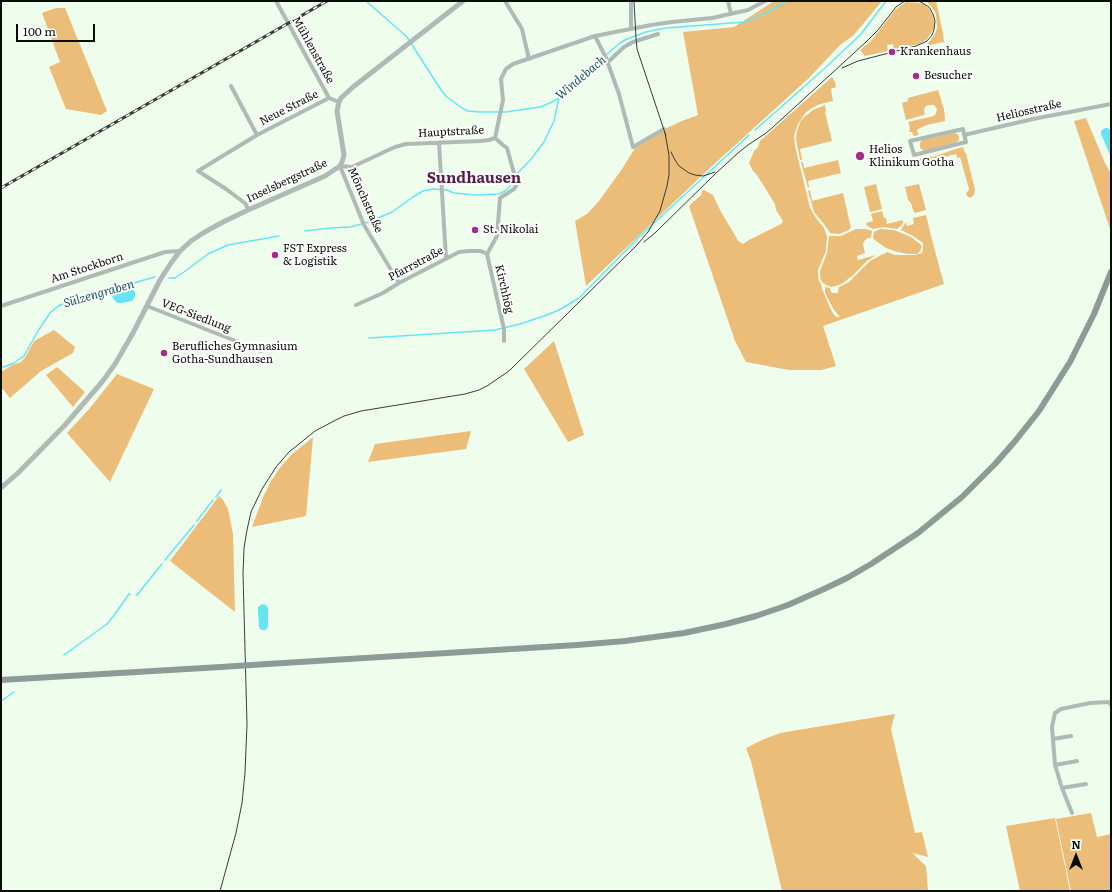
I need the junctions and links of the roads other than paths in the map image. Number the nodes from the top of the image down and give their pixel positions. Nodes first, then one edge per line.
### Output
1 (276, 1) edge
2 (463, 1) edge
3 (505, 1) edge
4 (631, 1) edge
5 (728, 1) edge
6 (765, 1) edge
7 (731, 14) junction
8 (631, 28) junction
9 (658, 34) dead end
10 (595, 36) junction
11 (606, 58) junction
12 (529, 59) junction
13 (231, 86) dead end
14 (329, 98) junction
15 (339, 102) junction
16 (1111, 104) edge
17 (1098, 106) junction
18 (1111, 107) edge
19 (664, 129) dead end
20 (257, 135) junction
21 (964, 135) junction
22 (495, 138) junction
23 (439, 143) junction
24 (340, 166) junction
25 (248, 210) junction
26 (180, 251) junction
27 (487, 254) junction
28 (446, 258) junction
29 (1111, 272) edge
30 (399, 283) junction
31 (356, 305) dead end
32 (1, 306) edge
33 (147, 306) junction
34 (504, 342) dead end
35 (261, 351) dead end
36 (1, 488) edge
37 (1, 680) edge
38 (1111, 705) edge
39 (1070, 736) dead end
40 (1053, 739) junction
41 (1077, 762) dead end
42 (1055, 765) junction
43 (1086, 784) dead end
44 (1062, 788) junction
45 (1072, 813) dead end

1 - 14 street, Mühlenstraße
2 - 15 street
3 - 12 street
4 - 8 street
5 - 7 street
6 - 7 street, Hauptstraße
7 - 8 street, Hauptstraße
8 - 10 street, Hauptstraße
9 - 11 street
10 - 11 street
10 - 12 street, Hauptstraße
11 - 19 street
12 - 22 street, Hauptstraße
13 - 20 street, Neue Straße
14 - 15 street, Mühlenstraße
14 - 20 street, Neue Straße
15 - 24 street, Inselsbergstraße
16 - 17 street
17 - 18 street
17 - 21 street, Heliosstraße
20 - 25 street, Neue Straße
21 - 21 street
22 - 23 street, Hauptstraße
22 - 27 street, Kirchhög
23 - 24 street, Hauptstraße
23 - 28 street
24 - 25 street, Inselsbergstraße
24 - 30 street, Mönchstraße
25 - 26 street, Inselsbergstraße
26 - 32 street, Am Stockborn
26 - 33 street, Inselsbergstraße
27 - 28 street, Pfarrstraße
27 - 34 street, Kirchhög
28 - 30 street, Pfarrstraße
29 - 37 main road, bridge
30 - 31 street, Pfarrstraße
33 - 35 street, VEG-Siedlung
33 - 36 street, Inselsbergstraße
38 - 40 street
39 - 40 street
40 - 42 street
41 - 42 street
42 - 44 street
43 - 44 street
44 - 45 street

